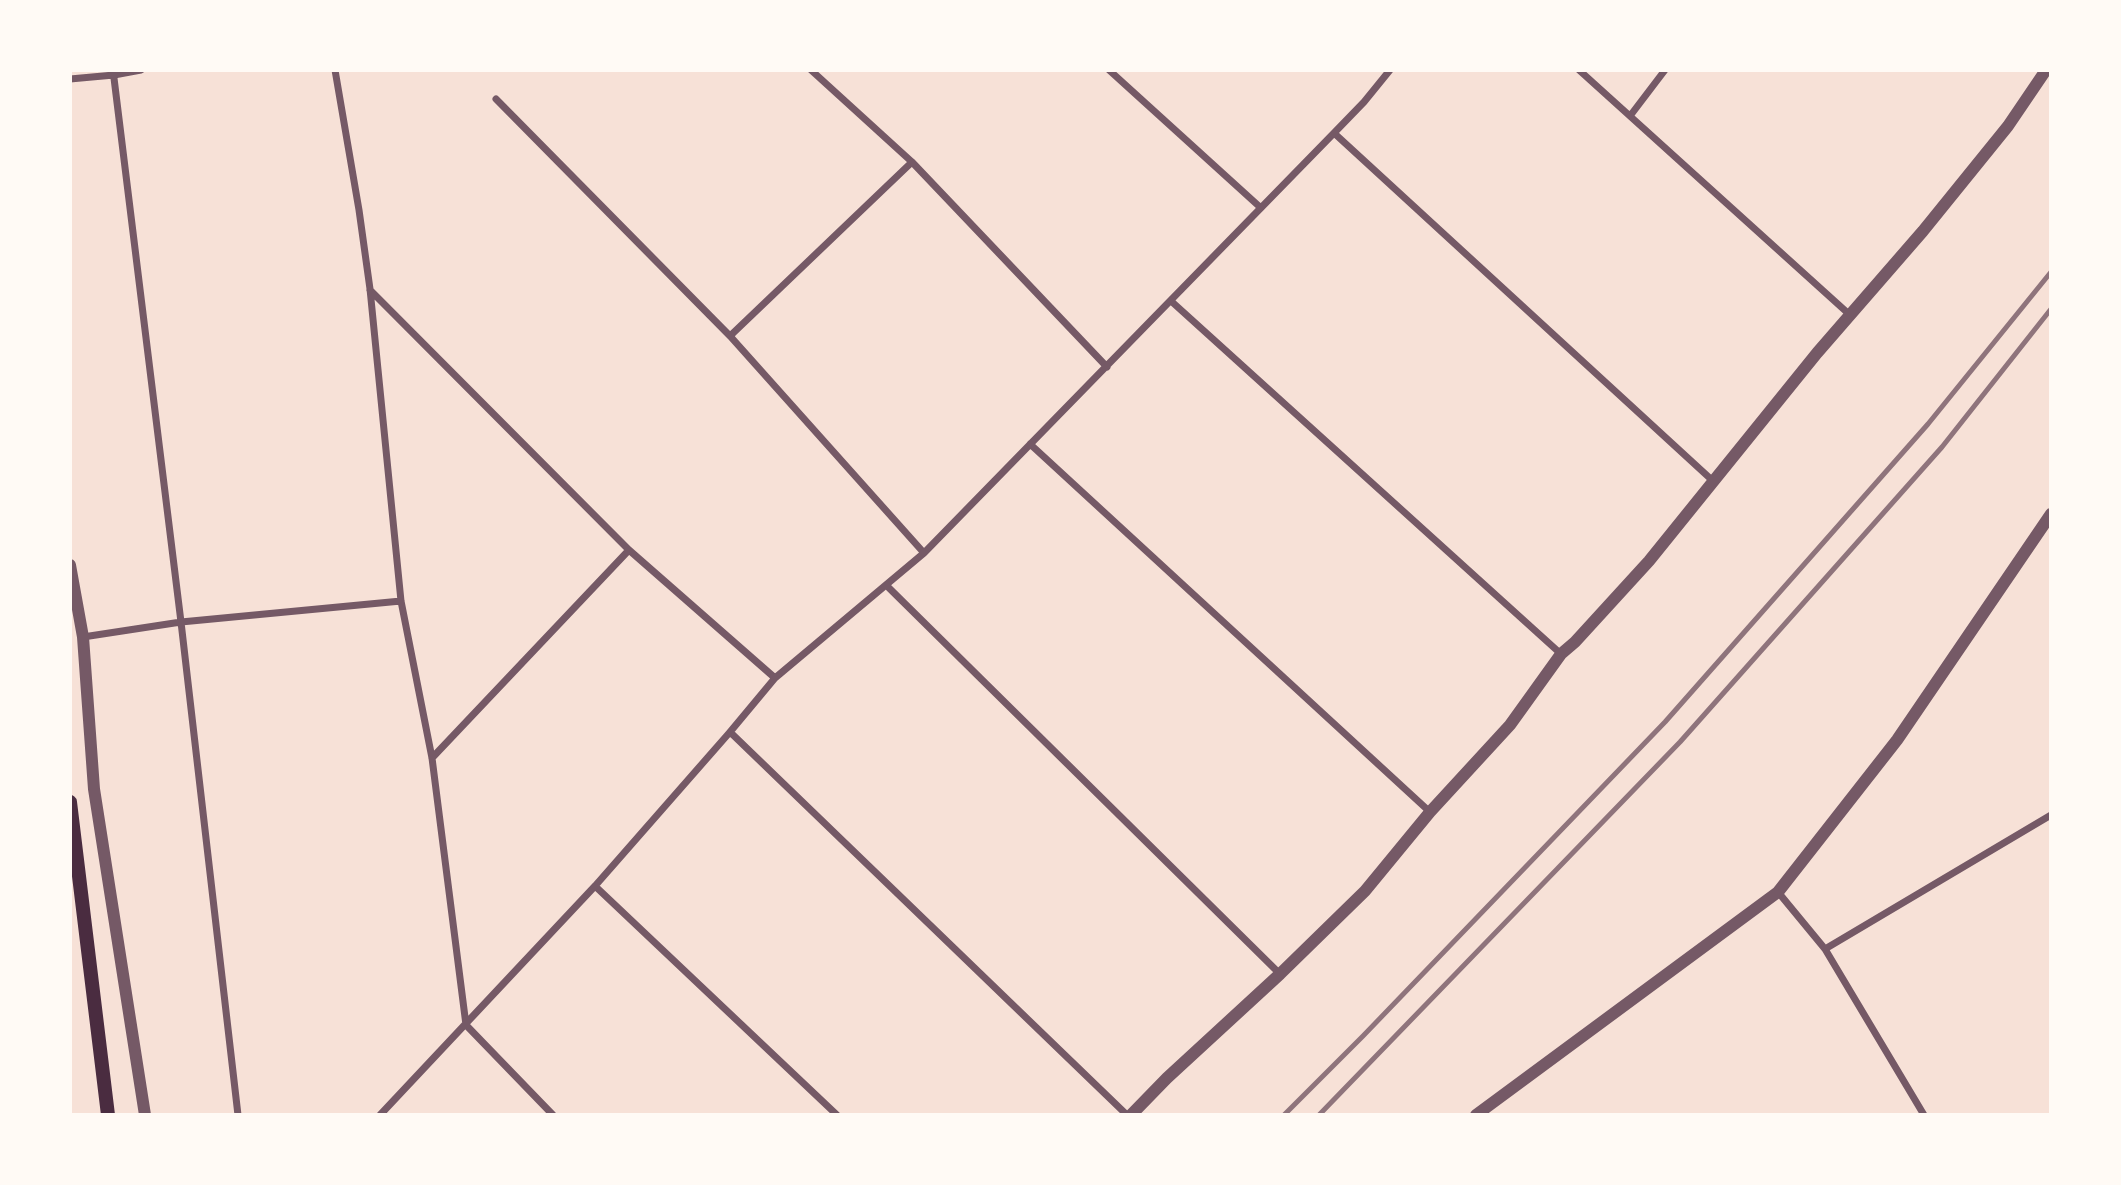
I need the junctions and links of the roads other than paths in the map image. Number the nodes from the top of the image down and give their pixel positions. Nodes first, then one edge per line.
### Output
1 (141, 70) edge
2 (335, 70) edge
3 (811, 70) edge
4 (1109, 70) edge
5 (1390, 70) edge
6 (1579, 70) edge
7 (1665, 70) edge
8 (2046, 70) edge
9 (113, 73) edge
10 (70, 79) edge
11 (496, 99) dead end
12 (1630, 116) junction
13 (1334, 133) junction
14 (912, 162) junction
15 (1261, 208) junction
16 (370, 289) junction
17 (1171, 301) junction
18 (1850, 315) junction
19 (730, 336) junction
20 (1107, 367) junction
21 (1030, 444) junction
22 (1713, 481) junction
23 (2051, 514) edge
24 (629, 550) junction
25 (924, 553) junction
26 (70, 565) edge
27 (886, 585) junction
28 (401, 601) junction
29 (181, 622) junction
30 (83, 637) junction
31 (1561, 654) junction
32 (775, 678) junction
33 (730, 732) junction
34 (432, 758) junction
35 (70, 802) edge
36 (1430, 812) junction
37 (2051, 814) edge
38 (595, 886) junction
39 (1778, 892) junction
40 (1825, 949) junction
41 (1280, 974) junction
42 (466, 1025) junction
43 (108, 1115) edge
44 (145, 1115) edge
45 (238, 1115) edge
46 (380, 1115) edge
47 (553, 1115) edge
48 (837, 1115) edge
49 (1129, 1115) edge
50 (1476, 1115) edge
51 (1924, 1115) edge

1 - 9 street
2 - 16 street
3 - 14 street
4 - 15 street
5 - 13 street
6 - 12 street
7 - 12 street
8 - 18 street
9 - 10 street
9 - 29 street
11 - 19 street
12 - 18 street
13 - 15 street
13 - 22 street
14 - 19 street
14 - 20 street
15 - 17 street
16 - 24 street
16 - 28 street
17 - 20 street
17 - 31 street
18 - 22 street
19 - 25 street
20 - 21 street
21 - 25 street
21 - 36 street
22 - 31 street
23 - 39 street
24 - 32 street
24 - 34 street
25 - 27 street
26 - 30 street
27 - 32 street
27 - 41 street
28 - 29 street
28 - 34 street
29 - 30 street
29 - 45 street
30 - 44 street
31 - 36 street
32 - 33 street
33 - 38 street
33 - 49 street
34 - 42 street
35 - 43 main road
36 - 41 street
37 - 40 street
38 - 42 street
38 - 48 street
39 - 40 street
39 - 50 street
40 - 51 street
41 - 49 street
42 - 46 street
42 - 47 street

